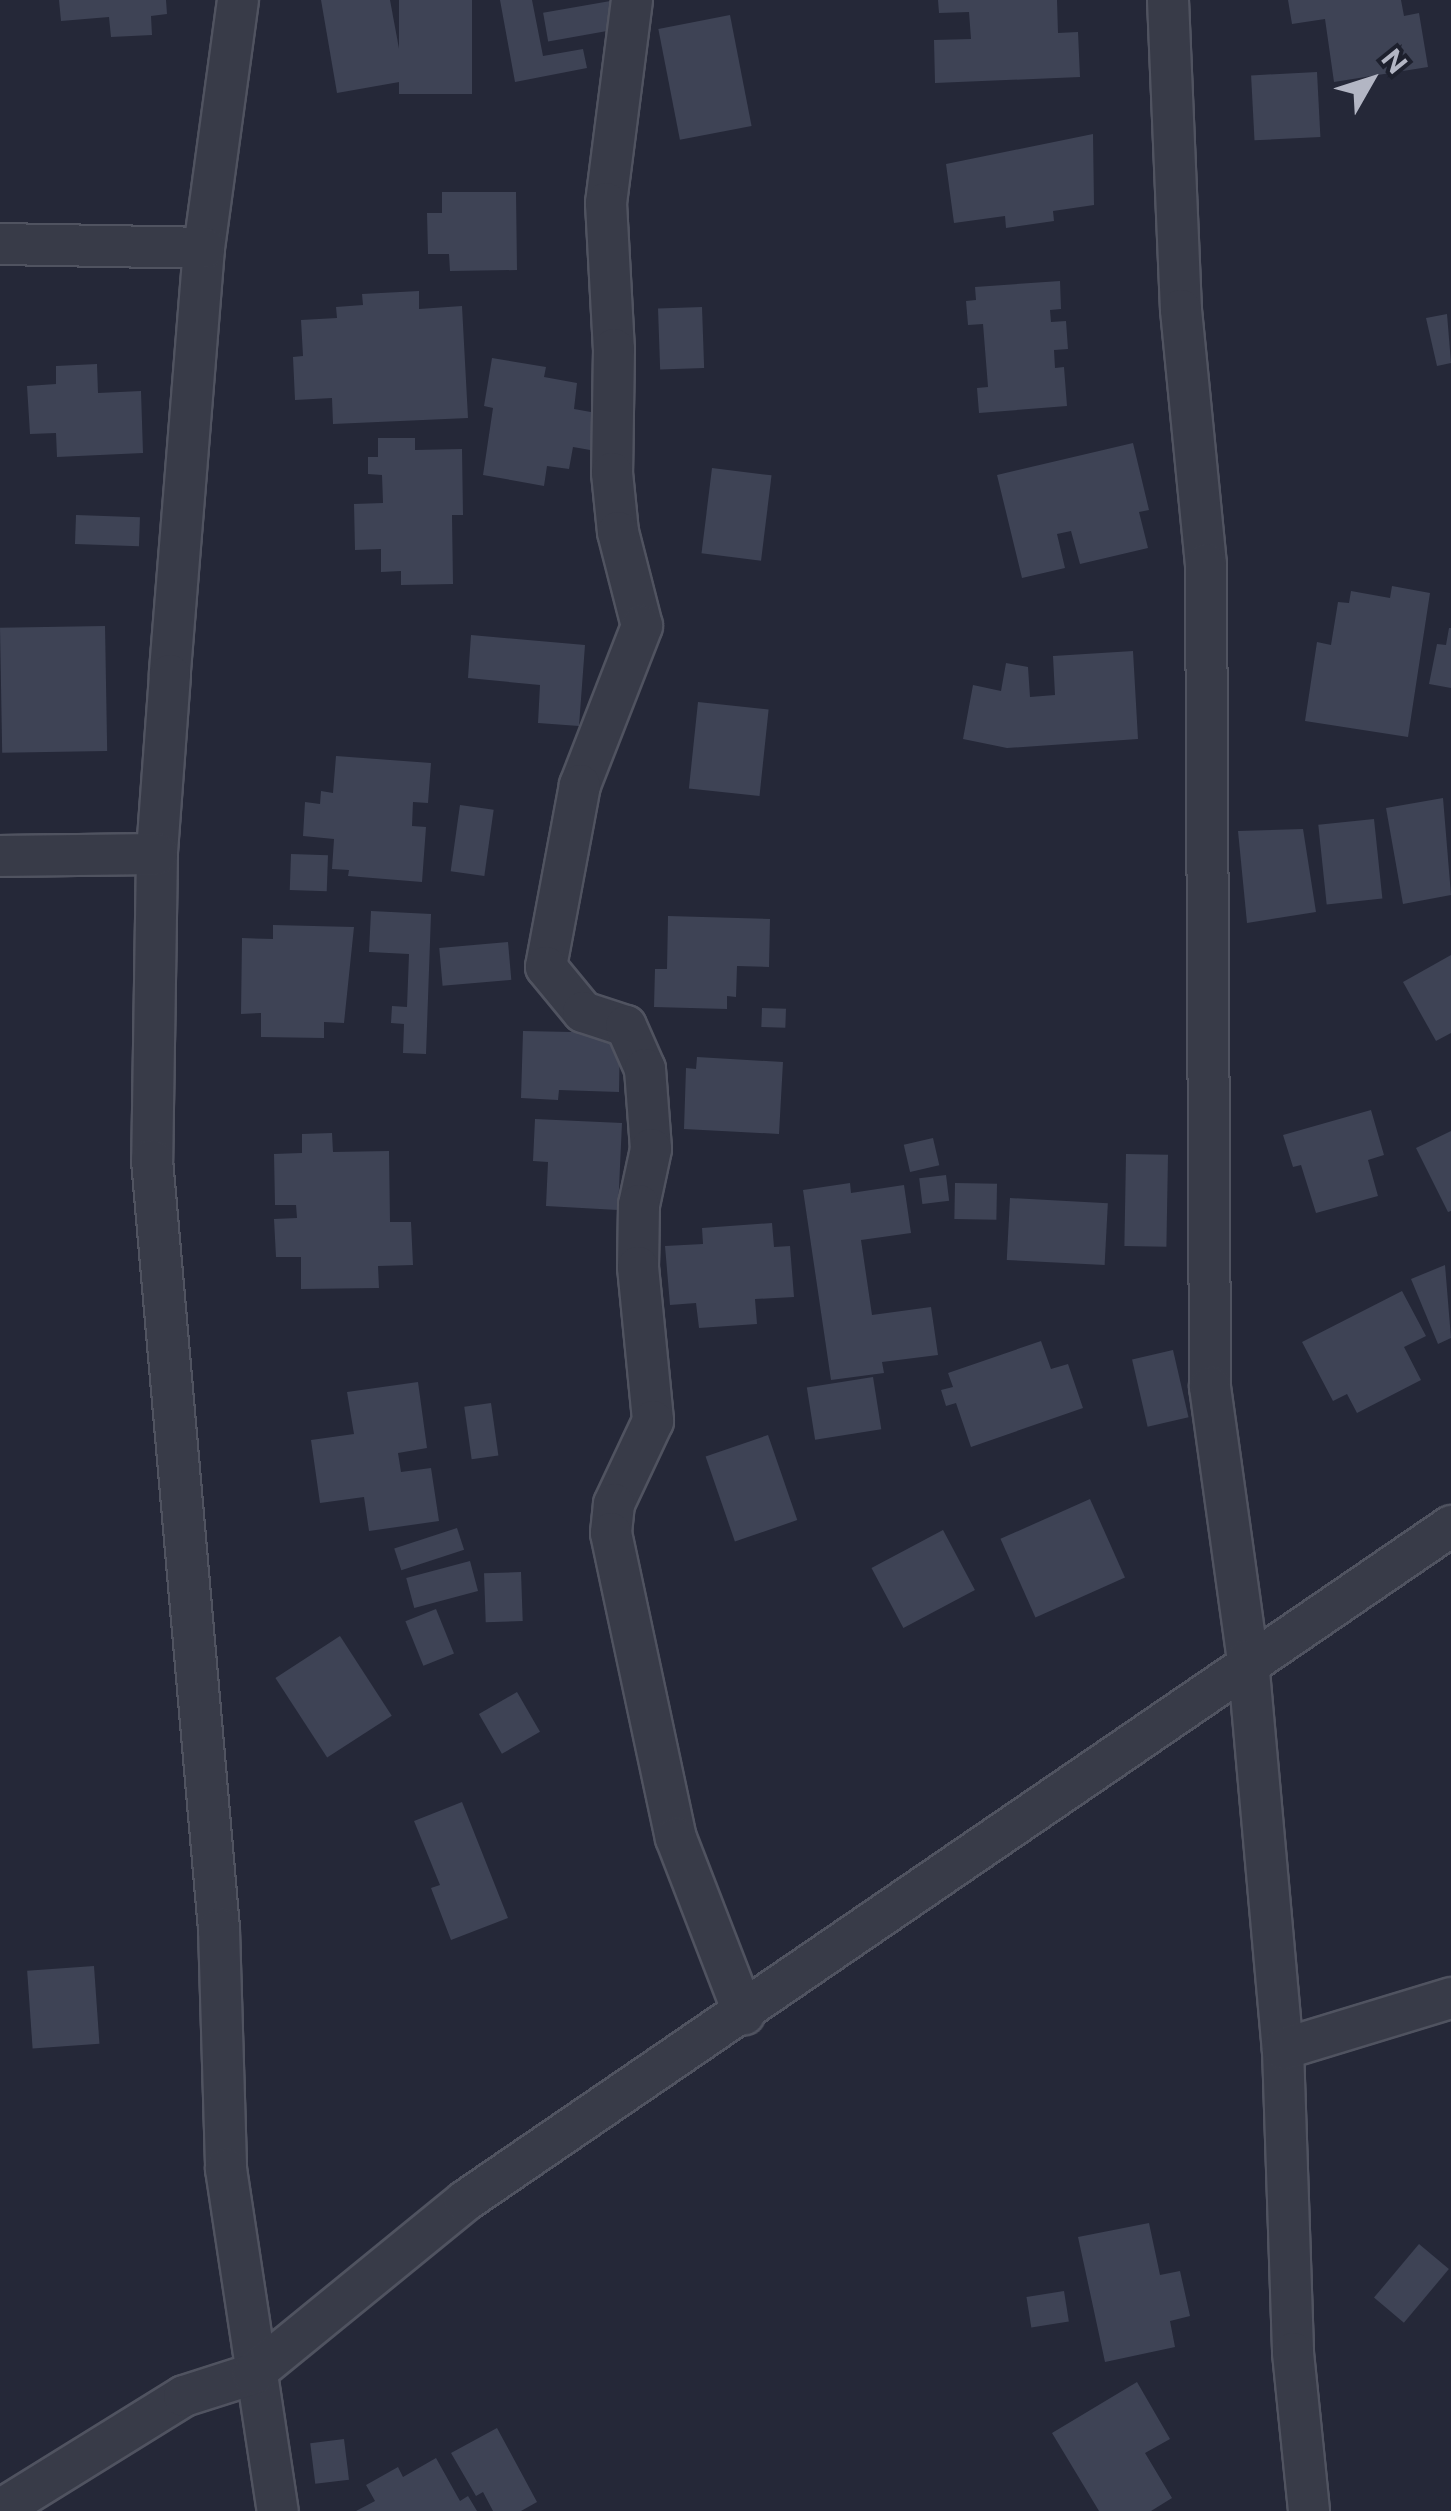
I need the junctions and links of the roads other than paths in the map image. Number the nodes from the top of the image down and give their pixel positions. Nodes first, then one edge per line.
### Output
1 (238, 0) edge
2 (632, 0) edge
3 (1168, 0) edge
4 (0, 244) edge
5 (204, 248) junction
6 (157, 854) junction
7 (0, 856) edge
8 (1451, 1526) edge
9 (1248, 1660) junction
10 (1451, 1998) edge
11 (744, 2014) junction
12 (1282, 2049) junction
13 (254, 2374) junction
14 (0, 2510) edge
15 (278, 2511) edge
16 (1309, 2511) edge

1 - 5 street
2 - 11 street
3 - 9 street
4 - 5 street
5 - 6 street
6 - 7 street
6 - 13 street
8 - 9 street
9 - 11 street
9 - 12 street
10 - 12 street
11 - 13 street
12 - 16 street
13 - 14 street
13 - 15 street

